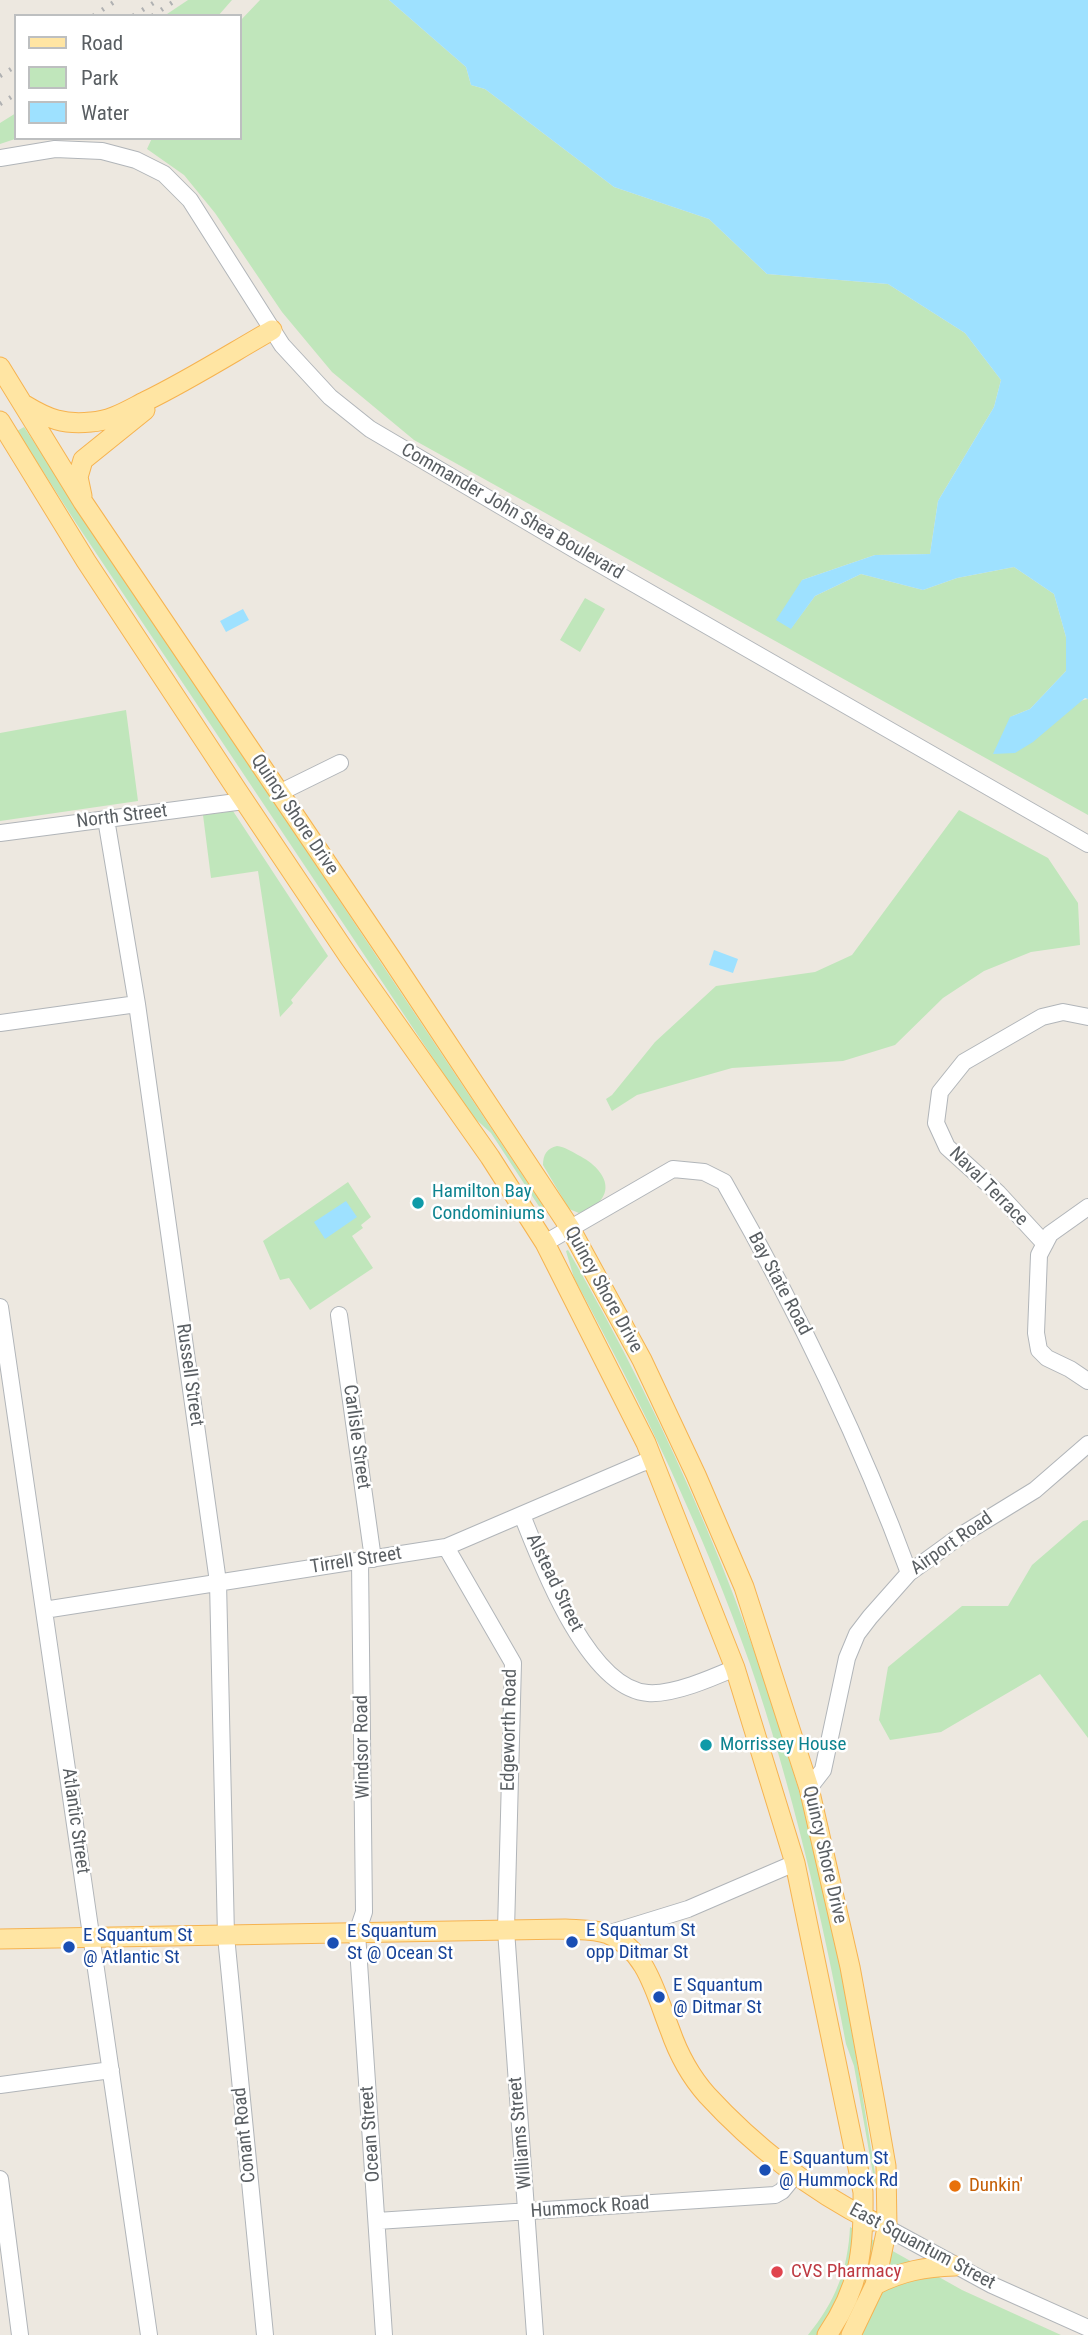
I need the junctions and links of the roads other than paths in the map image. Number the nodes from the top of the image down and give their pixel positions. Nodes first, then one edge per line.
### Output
1 (0, 158) edge
2 (272, 330) junction
3 (0, 367) edge
4 (167, 391) junction
5 (19, 400) junction
6 (0, 421) edge
7 (83, 502) junction
8 (340, 763) dead end
9 (279, 793) junction
10 (244, 801) junction
11 (106, 819) junction
12 (0, 833) edge
13 (1088, 844) edge
14 (137, 1004) junction
15 (1088, 1017) edge
16 (0, 1023) edge
17 (1088, 1207) edge
18 (569, 1228) junction
19 (545, 1243) junction
20 (1045, 1244) junction
21 (0, 1307) edge
22 (339, 1315) dead end
23 (1088, 1381) edge
24 (1088, 1444) edge
25 (653, 1460) junction
26 (522, 1515) junction
27 (446, 1547) junction
28 (367, 1560) junction
29 (909, 1573) junction
30 (218, 1582) junction
31 (44, 1611) junction
32 (735, 1668) junction
33 (809, 1788) junction
34 (795, 1863) junction
35 (506, 1930) junction
36 (356, 1933) junction
37 (607, 1934) junction
38 (92, 1936) junction
39 (226, 1936) junction
40 (0, 1939) edge
41 (111, 2070) junction
42 (0, 2085) edge
43 (795, 2175) junction
44 (0, 2179) edge
45 (527, 2212) junction
46 (864, 2217) junction
47 (377, 2221) junction
48 (887, 2228) junction
49 (956, 2266) junction
50 (875, 2285) junction
51 (1088, 2328) edge
52 (20, 2335) edge
53 (149, 2335) edge
54 (264, 2335) edge
55 (384, 2335) edge
56 (535, 2335) edge
57 (827, 2335) edge
58 (851, 2335) edge

1 - 2 street, Commander John Shea Boulevard
2 - 4 main road
2 - 13 street, Commander John Shea Boulevard
3 - 5 main road, Quincy Shore Drive
4 - 5 main road
4 - 7 main road
5 - 7 main road, Quincy Shore Drive
6 - 10 main road, Quincy Shore Drive
7 - 9 main road, Quincy Shore Drive
8 - 9 street
9 - 18 main road, Quincy Shore Drive
10 - 11 street, North Street
10 - 19 main road, Quincy Shore Drive
11 - 12 street, North Street
11 - 14 street, Russell Street
14 - 16 street
14 - 30 street, Russell Street
15 - 20 street, Naval Terrace
17 - 20 street, Naval Terrace
18 - 19 street, Bay State Road
18 - 29 street, Bay State Road
18 - 33 main road, Quincy Shore Drive
19 - 25 main road, Quincy Shore Drive
20 - 23 street, Naval Terrace
21 - 31 street, Atlantic Street
22 - 28 street, Carlisle Street
24 - 29 street, Airport Road
25 - 26 street, Tirrell Street
25 - 32 main road, Quincy Shore Drive
26 - 27 street, Tirrell Street
26 - 32 street, Alstead Street
27 - 28 street, Tirrell Street
27 - 35 street, Edgeworth Road
28 - 30 street, Tirrell Street
28 - 36 street, Windsor Road
29 - 33 street, Airport Road
30 - 31 street, Tirrell Street
30 - 39 street, Russell Street
31 - 38 street, Atlantic Street
32 - 34 main road, Quincy Shore Drive
33 - 48 main road, Quincy Shore Drive
34 - 37 street
34 - 46 main road, Quincy Shore Drive
35 - 36 main road
35 - 37 main road
35 - 45 street, Williams Street
36 - 39 main road
36 - 47 street, Ocean Street
37 - 43 main road, East Squantum Street
38 - 39 main road
38 - 40 main road
38 - 41 street, Atlantic Street
39 - 54 street, Conant Road
41 - 42 street
41 - 53 street, Atlantic Street
43 - 45 street, Hummock Road
43 - 46 main road, East Squantum Street
44 - 52 street
45 - 47 street, Hummock Road
45 - 56 street, Williams Street
46 - 48 main road, East Squantum Street
46 - 57 main road, Quincy Shore Drive
47 - 55 street, Ocean Street
48 - 49 street, East Squantum Street
48 - 50 main road, Quincy Shore Drive
49 - 50 main road
49 - 51 street, East Squantum Street
50 - 58 main road, Quincy Shore Drive

